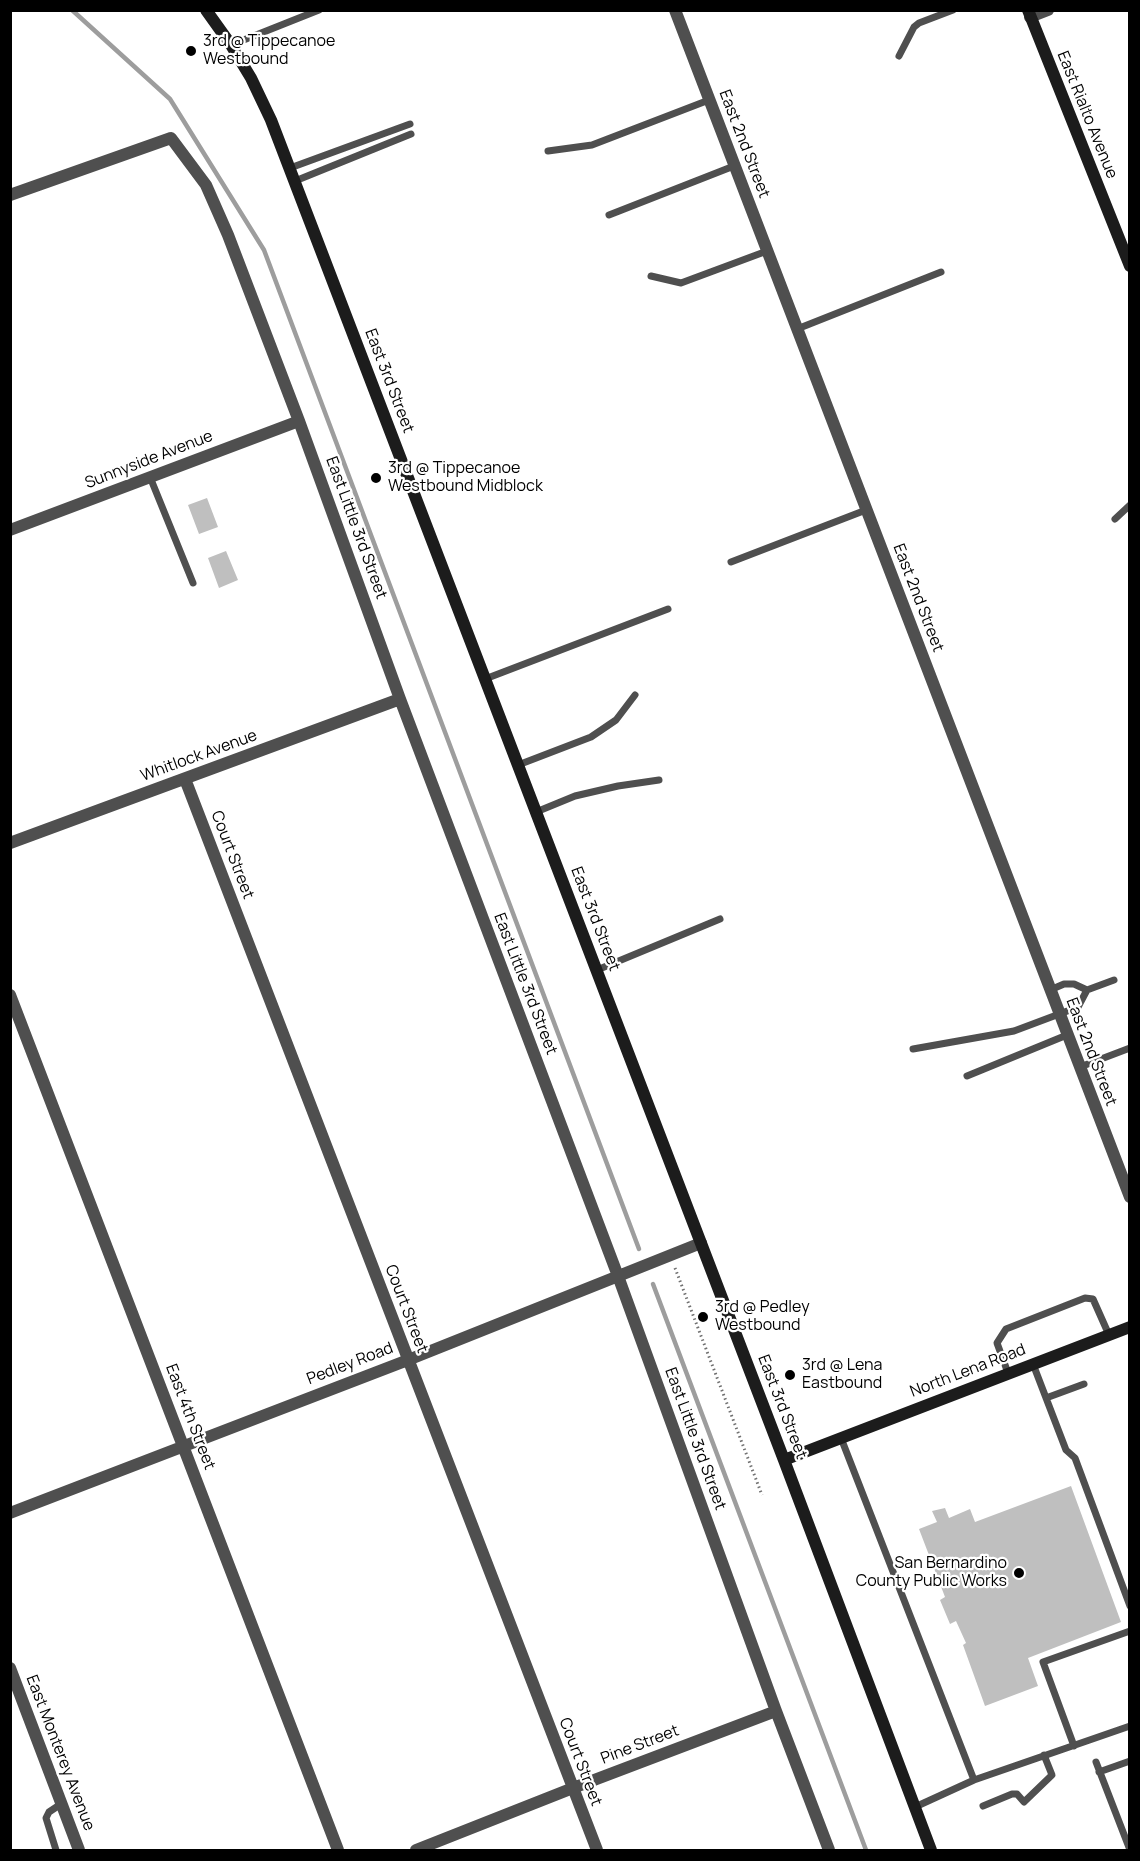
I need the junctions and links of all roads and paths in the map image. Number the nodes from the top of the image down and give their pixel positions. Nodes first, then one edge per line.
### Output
1 (206, 10) edge
2 (319, 10) edge
3 (675, 10) edge
4 (952, 10) edge
5 (1048, 10) edge
6 (1029, 14) edge
7 (231, 45) junction
8 (898, 56) dead end
9 (709, 100) junction
10 (410, 124) dead end
11 (411, 134) dead end
12 (548, 151) dead end
13 (734, 166) junction
14 (290, 168) junction
15 (295, 181) junction
16 (10, 195) edge
17 (609, 215) dead end
18 (767, 250) junction
19 (1130, 266) edge
20 (940, 272) dead end
21 (651, 276) dead end
22 (796, 329) junction
23 (299, 421) junction
24 (150, 477) junction
25 (1130, 505) edge
26 (866, 510) junction
27 (1115, 519) dead end
28 (10, 530) edge
29 (731, 562) dead end
30 (193, 583) dead end
31 (668, 609) dead end
32 (485, 679) junction
33 (635, 695) dead end
34 (400, 699) junction
35 (518, 765) junction
36 (185, 779) junction
37 (659, 780) dead end
38 (536, 812) junction
39 (10, 843) edge
40 (720, 919) dead end
41 (597, 970) junction
42 (1114, 980) dead end
43 (1050, 990) junction
44 (1087, 990) junction
45 (10, 995) edge
46 (1060, 1015) junction
47 (1067, 1035) junction
48 (1130, 1048) edge
49 (913, 1049) dead end
50 (1080, 1067) junction
51 (967, 1076) dead end
52 (1130, 1197) edge
53 (701, 1243) junction
54 (670, 1255) junction
55 (618, 1276) junction
56 (1130, 1327) edge
57 (1109, 1335) junction
58 (408, 1360) junction
59 (1033, 1364) junction
60 (1008, 1373) junction
61 (1084, 1384) dead end
62 (1046, 1398) junction
63 (841, 1438) junction
64 (183, 1446) junction
65 (784, 1460) junction
66 (762, 1495) dead end
67 (10, 1513) edge
68 (1130, 1606) edge
69 (1130, 1631) edge
70 (10, 1668) edge
71 (776, 1711) junction
72 (1130, 1726) edge
73 (1074, 1746) junction
74 (1044, 1755) junction
75 (1130, 1761) edge
76 (1095, 1762) dead end
77 (1100, 1772) junction
78 (974, 1780) junction
79 (573, 1788) junction
80 (61, 1804) junction
81 (983, 1806) dead end
82 (915, 1807) junction
83 (1130, 1850) edge
84 (56, 1851) edge
85 (79, 1851) edge
86 (338, 1851) edge
87 (416, 1851) edge
88 (597, 1851) edge
89 (830, 1851) edge
90 (931, 1851) edge

1 - 7 main road, East 3rd Street
2 - 7 lane
3 - 9 street, East 2nd Street
4 - 8 lane
5 - 6 street
6 - 19 main road, East Rialto Avenue
7 - 14 main road, East 3rd Street
9 - 12 lane
9 - 13 street, East 2nd Street
10 - 14 lane
11 - 15 lane
13 - 17 lane
13 - 18 street, East 2nd Street
14 - 15 main road, East 3rd Street
15 - 32 main road, East 3rd Street
16 - 23 street, East Little 3rd Street
18 - 21 lane
18 - 22 street, East 2nd Street
20 - 22 lane
22 - 26 street, East 2nd Street
23 - 24 street, Sunnyside Avenue
23 - 34 street, East Little 3rd Street
24 - 28 street, Sunnyside Avenue
24 - 30 lane
25 - 27 lane
26 - 29 lane
26 - 43 street, East 2nd Street
31 - 32 lane
32 - 35 main road, East 3rd Street
33 - 35 lane
34 - 36 street, Whitlock Avenue
34 - 55 street, East Little 3rd Street
35 - 38 main road, East 3rd Street
36 - 39 street, Whitlock Avenue
36 - 58 street, Court Street
37 - 38 lane
38 - 41 main road, East 3rd Street
40 - 41 lane
41 - 53 main road, East 3rd Street
42 - 44 lane
43 - 44 lane
43 - 46 street, East 2nd Street
44 - 46 lane
45 - 64 street, East 4th Street
46 - 47 street, East 2nd Street
46 - 49 lane
47 - 50 street, East 2nd Street
47 - 51 lane
48 - 50 lane
50 - 52 street, East 2nd Street
53 - 54 street, Pedley Road
53 - 65 main road, East 3rd Street
54 - 55 street, Pedley Road
54 - 66 path
55 - 58 street, Pedley Road
55 - 71 street, East Little 3rd Street
56 - 57 main road, North Lena Road
57 - 59 main road, North Lena Road
57 - 60 lane
58 - 64 street, Pedley Road
58 - 79 street, Court Street
59 - 60 main road, North Lena Road
59 - 62 lane
60 - 63 main road, North Lena Road
61 - 62 lane
62 - 68 lane
63 - 65 main road, North Lena Road
63 - 78 lane
64 - 67 street, Pedley Road
64 - 86 street, East 4th Street
65 - 82 main road, East 3rd Street
69 - 73 lane
70 - 80 street, East Monterey Avenue
71 - 79 street, Pine Street
71 - 89 street, East Little 3rd Street
72 - 73 lane
73 - 74 lane
74 - 78 lane
74 - 81 lane
75 - 77 lane
76 - 77 lane
77 - 83 lane
78 - 82 lane
79 - 87 street, Pine Street
79 - 88 street, Court Street
80 - 84 lane
80 - 85 street, East Monterey Avenue
82 - 90 main road, East 3rd Street

